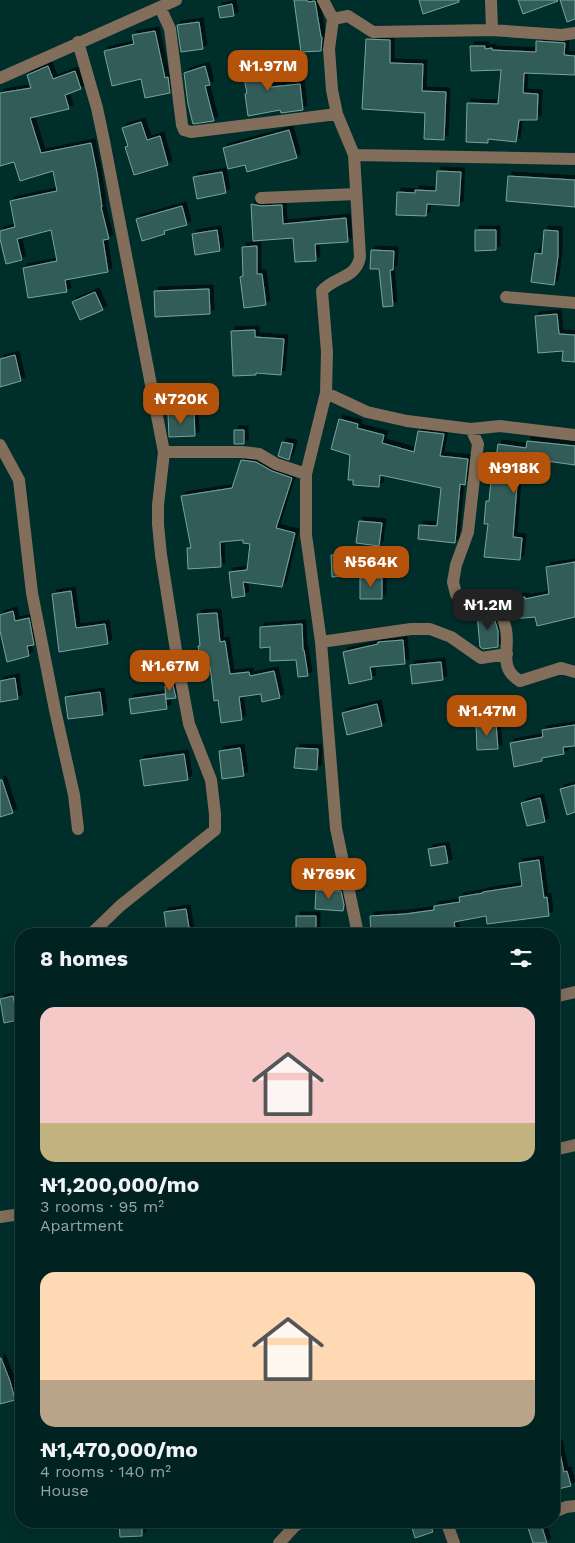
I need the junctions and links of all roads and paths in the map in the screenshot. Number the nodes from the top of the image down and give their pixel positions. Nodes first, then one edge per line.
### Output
1 (176, 0) edge
2 (323, 0) edge
3 (491, 0) edge
4 (160, 7) junction
5 (333, 20) junction
6 (492, 30) junction
7 (575, 33) edge
8 (78, 42) junction
9 (0, 78) edge
10 (337, 114) junction
11 (354, 155) junction
12 (575, 158) edge
13 (356, 194) junction
14 (261, 198) dead end
15 (506, 297) dead end
16 (575, 303) edge
17 (326, 393) junction
18 (471, 429) junction
19 (575, 435) edge
20 (0, 445) edge
21 (164, 452) junction
22 (306, 474) junction
23 (321, 642) junction
24 (507, 654) junction
25 (575, 672) edge
26 (78, 829) dead end
27 (97, 928) edge
28 (357, 928) edge
29 (575, 992) edge
30 (560, 996) edge
31 (575, 1145) edge
32 (560, 1149) edge
33 (15, 1215) edge
34 (0, 1217) edge
35 (575, 1506) edge
36 (560, 1510) edge
37 (293, 1528) edge
38 (449, 1528) edge
39 (279, 1543) edge
40 (454, 1543) edge

1 - 4 street
2 - 5 street
3 - 6 street
4 - 8 street
4 - 10 street
5 - 6 street
5 - 10 street
6 - 7 street
8 - 9 street
8 - 21 street
10 - 11 street
11 - 12 street
11 - 13 street
13 - 14 street
13 - 17 street
15 - 16 street
17 - 18 street
17 - 22 street
18 - 19 street
18 - 24 street
20 - 26 street
21 - 22 street
21 - 27 street
22 - 23 street
23 - 24 street
23 - 28 street
24 - 25 street
29 - 30 street
31 - 32 street
33 - 34 street
35 - 36 street
37 - 39 street
38 - 40 street

